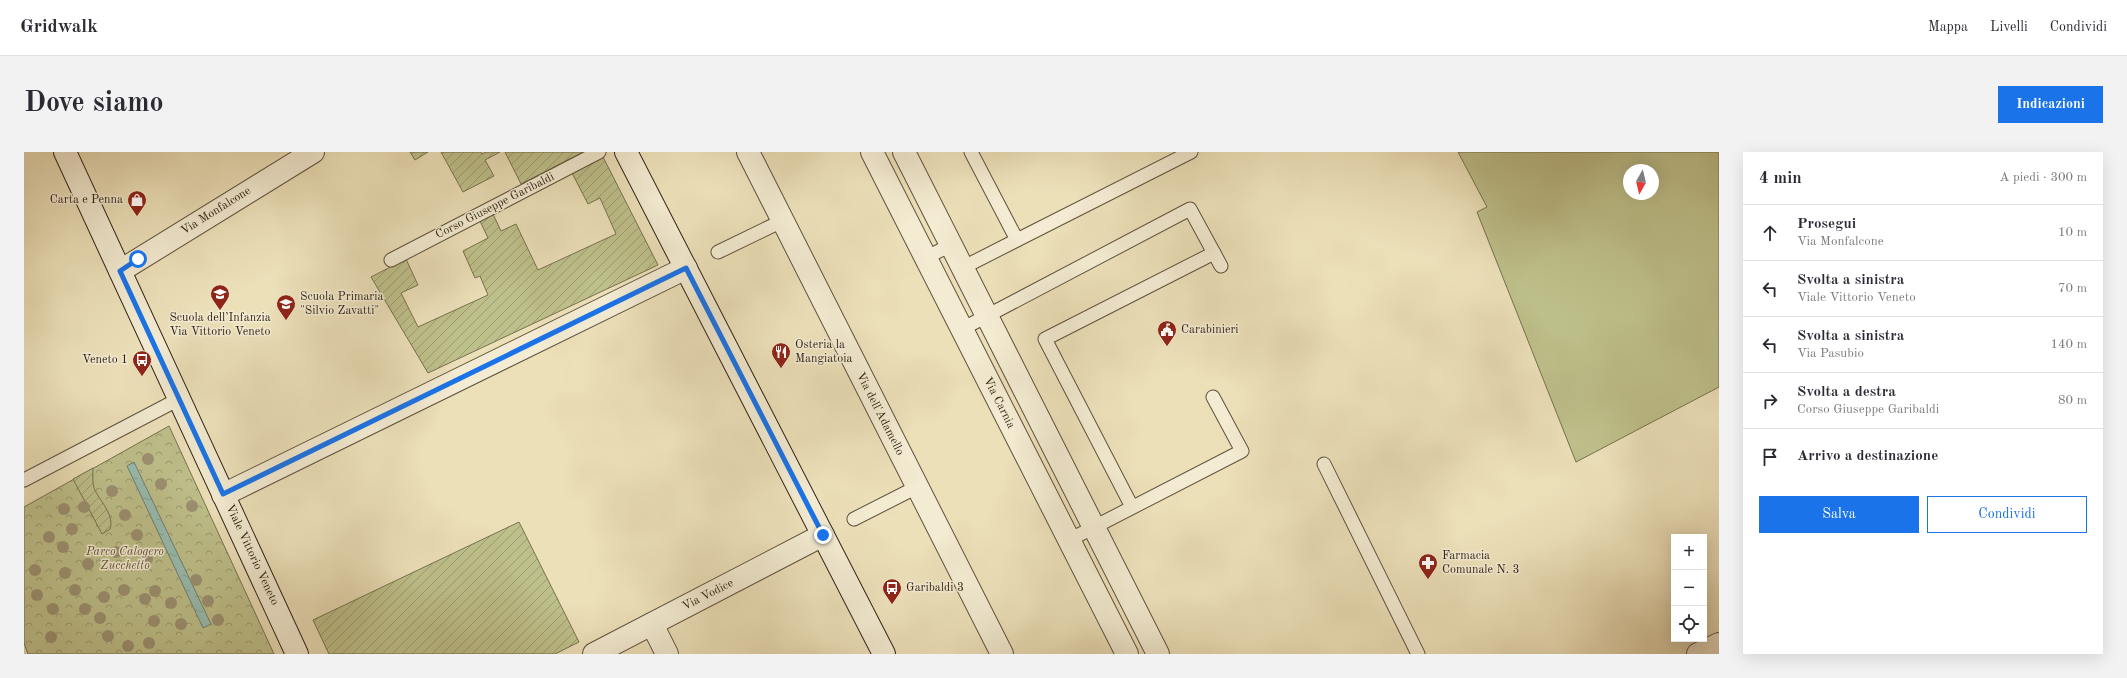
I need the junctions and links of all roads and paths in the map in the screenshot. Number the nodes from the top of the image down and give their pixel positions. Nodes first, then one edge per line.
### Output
1 (65, 152) edge
2 (313, 152) edge
3 (599, 152) edge
4 (626, 152) edge
5 (748, 152) edge
6 (872, 152) edge
7 (904, 152) edge
8 (971, 152) edge
9 (1190, 152) edge
10 (782, 220) junction
11 (1017, 240) junction
12 (951, 245) junction
13 (718, 252) dead end
14 (1214, 253) junction
15 (925, 258) junction
16 (391, 260) dead end
17 (1221, 266) dead end
18 (686, 268) junction
19 (962, 268) junction
20 (120, 271) junction
21 (987, 316) junction
22 (962, 329) junction
23 (1213, 397) dead end
24 (179, 399) junction
25 (1324, 464) dead end
26 (24, 480) edge
27 (917, 487) junction
28 (223, 494) junction
29 (1132, 507) junction
30 (854, 519) dead end
31 (1094, 527) junction
32 (823, 535) junction
33 (1069, 540) junction
34 (652, 624) junction
35 (1719, 644) edge
36 (297, 654) edge
37 (594, 654) edge
38 (667, 654) edge
39 (884, 654) edge
40 (1002, 654) edge
41 (1127, 654) edge
42 (1158, 654) edge
43 (1418, 654) edge
44 (1698, 654) edge

1 - 20 street, Viale Vittorio Veneto
2 - 20 street, Via Monfalcone
3 - 16 lane, Corso Giuseppe Garibaldi
4 - 18 street
5 - 10 street, Via dell'Adamello
6 - 15 street, Via Carnia
7 - 12 street
8 - 11 lane
9 - 11 lane
10 - 13 lane
10 - 27 street, Via dell'Adamello
11 - 19 lane
12 - 15 lane
12 - 19 street
14 - 17 lane
14 - 21 lane
14 - 29 lane
15 - 22 street, Via Carnia
18 - 28 street
18 - 32 street
19 - 21 street
20 - 24 street, Viale Vittorio Veneto
21 - 22 lane
21 - 31 street
22 - 33 street, Via Carnia
23 - 29 lane
24 - 26 lane
24 - 28 street, Viale Vittorio Veneto
25 - 43 lane
27 - 30 lane
27 - 40 street, Via dell'Adamello
28 - 36 street, Viale Vittorio Veneto
29 - 31 lane
31 - 33 lane
31 - 42 street
32 - 34 street, Via Vodice
32 - 39 street
33 - 41 street, Via Carnia
34 - 37 street, Via Vodice
34 - 38 street
35 - 44 street

